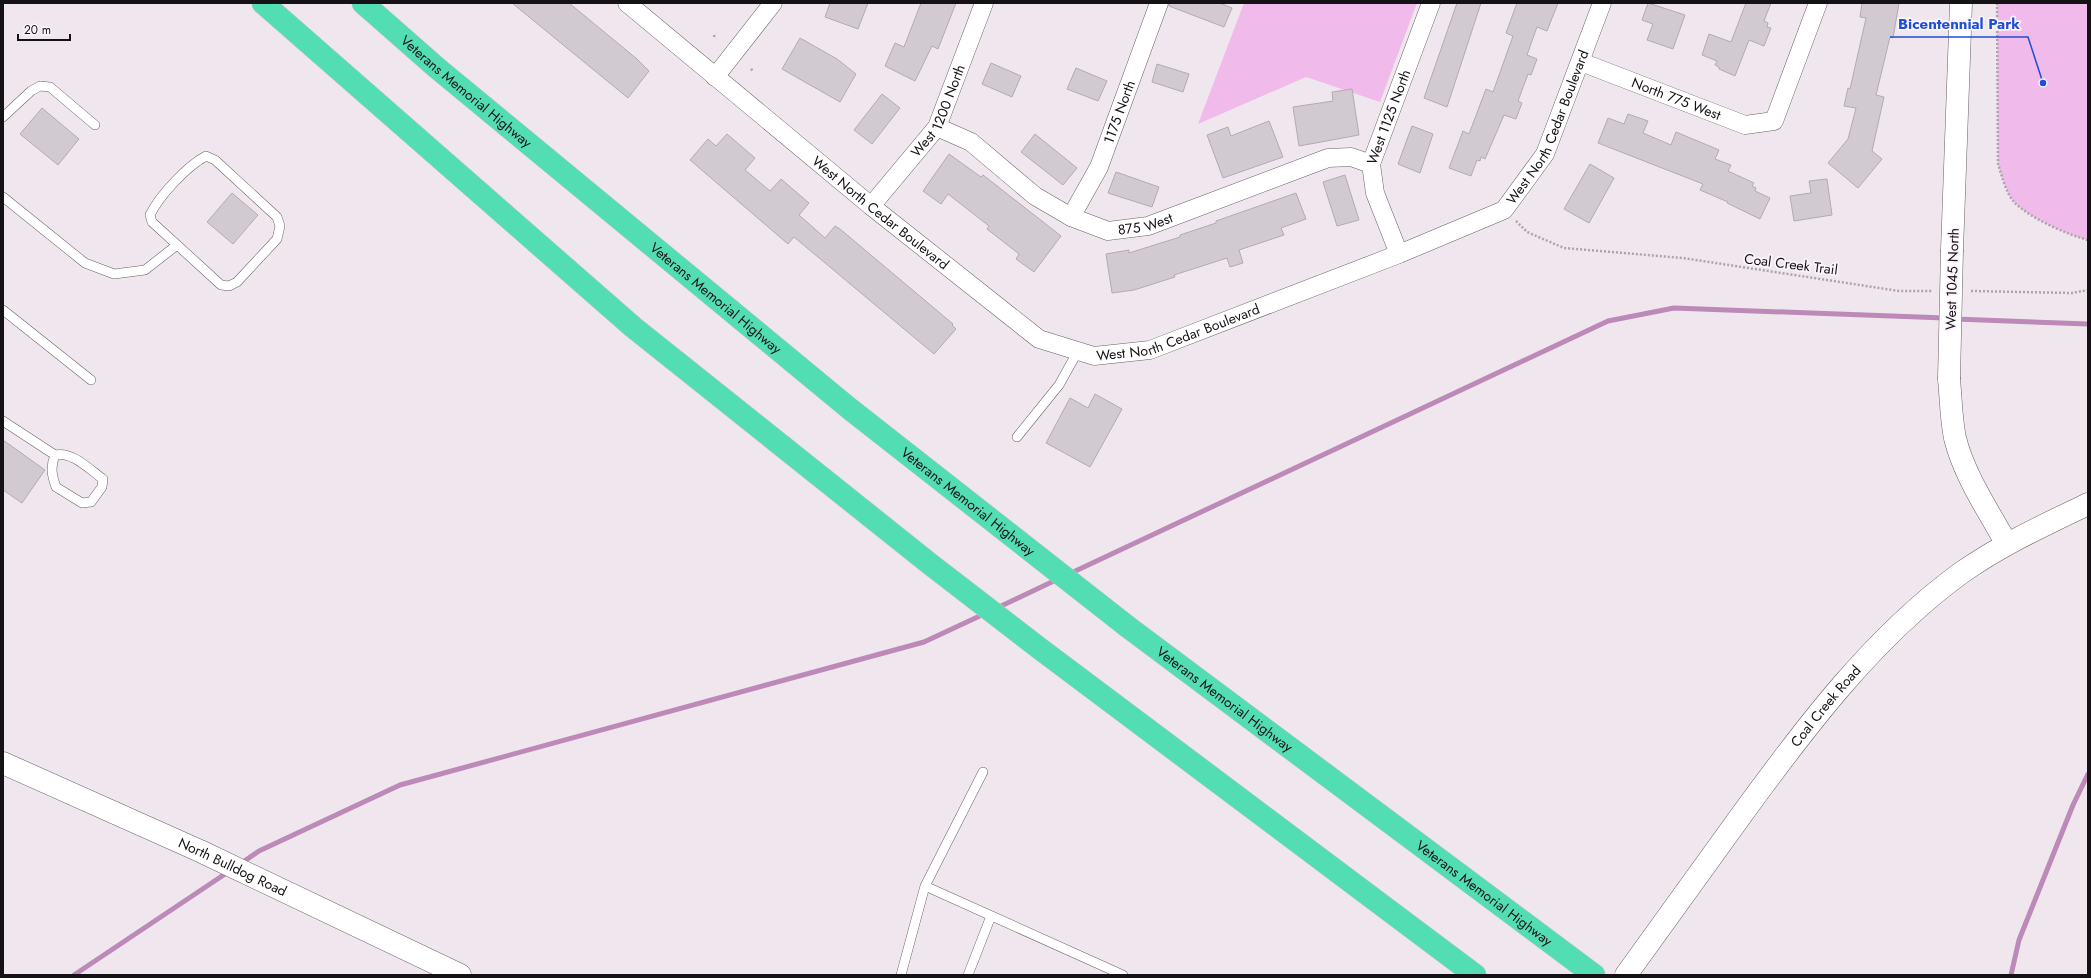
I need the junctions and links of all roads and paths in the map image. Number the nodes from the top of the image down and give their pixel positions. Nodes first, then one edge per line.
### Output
1 (263, 3) edge
2 (363, 3) edge
3 (627, 3) edge
4 (773, 3) edge
5 (984, 3) edge
6 (1159, 3) edge
7 (1431, 3) edge
8 (1602, 3) edge
9 (1818, 3) edge
10 (1961, 3) edge
11 (1997, 3) edge
12 (714, 35) dead end
13 (714, 39) dead end
14 (1581, 62) junction
15 (715, 77) junction
16 (3, 117) edge
17 (95, 125) dead end
18 (937, 127) junction
19 (1371, 164) junction
20 (3, 197) edge
21 (871, 206) junction
22 (1504, 210) junction
23 (1071, 217) junction
24 (2088, 240) edge
25 (177, 244) junction
26 (1399, 254) junction
27 (2088, 290) edge
28 (1938, 291) dead end
29 (1970, 291) dead end
30 (3, 310) edge
31 (1078, 351) junction
32 (91, 380) dead end
33 (3, 421) edge
34 (1017, 437) dead end
35 (55, 455) junction
36 (2088, 504) edge
37 (2006, 543) junction
38 (3, 763) edge
39 (983, 772) dead end
40 (925, 886) junction
41 (991, 916) junction
42 (460, 975) edge
43 (901, 975) edge
44 (968, 975) edge
45 (1123, 975) edge
46 (1475, 975) edge
47 (1594, 975) edge
48 (1626, 975) edge

1 - 46 highway
2 - 47 highway, Veterans Memorial Highway
3 - 15 street, West North Cedar Boulevard
4 - 15 street
5 - 18 street, West 1200 North
6 - 23 street, 1175 North
7 - 19 street, West 1125 North
8 - 14 street, West North Cedar Boulevard
9 - 14 street, North 775 West
10 - 37 main road, West 1045 North, bridge
11 - 24 path
12 - 13 path
14 - 22 street, West North Cedar Boulevard
15 - 21 street, West North Cedar Boulevard
16 - 17 lane
18 - 21 street, West 1200 North
18 - 23 street, 875 West
19 - 23 street, 875 West
19 - 26 street, West 1125 North
20 - 25 lane
21 - 31 street, West North Cedar Boulevard
22 - 26 street, West North Cedar Boulevard
22 - 28 path, Coal Creek Trail
25 - 25 lane
26 - 31 street, West North Cedar Boulevard
27 - 29 path
30 - 32 lane
31 - 34 lane
33 - 35 lane
35 - 35 lane
36 - 37 main road, Coal Creek Road
37 - 48 main road, Coal Creek Road
38 - 42 main road, North Bulldog Road
39 - 40 lane
40 - 41 lane
40 - 43 lane
41 - 44 lane
41 - 45 lane

